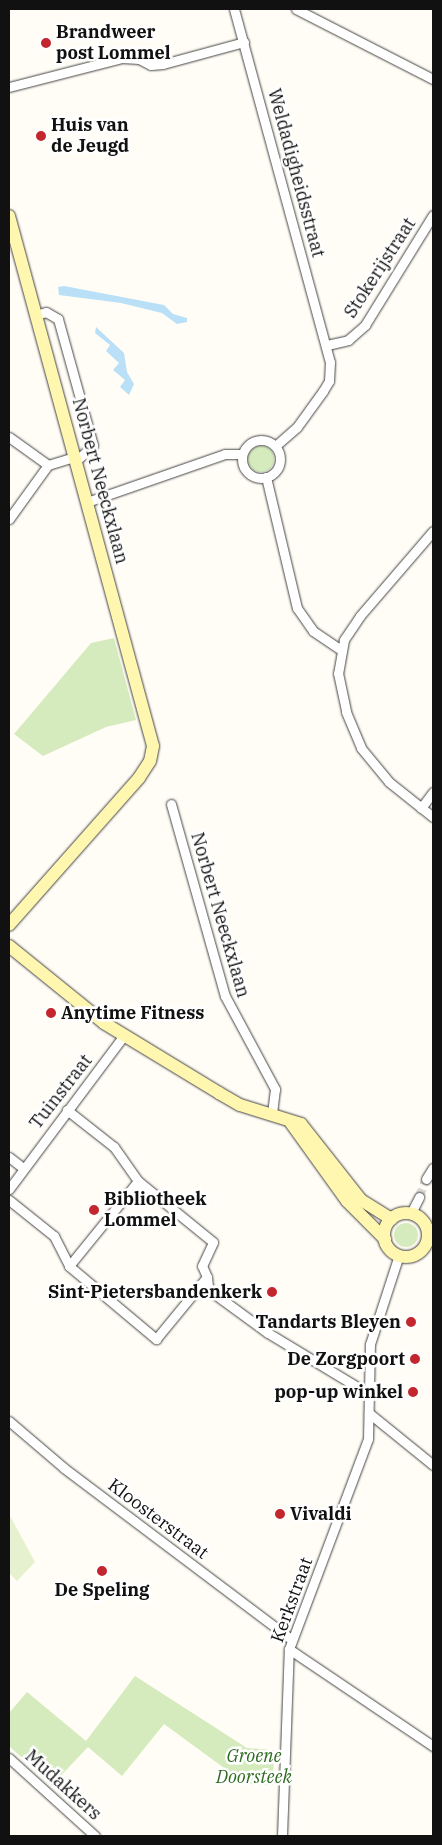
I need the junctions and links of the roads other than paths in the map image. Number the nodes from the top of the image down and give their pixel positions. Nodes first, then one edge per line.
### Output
1 (234, 9) edge
2 (296, 9) edge
3 (244, 42) junction
4 (433, 78) edge
5 (9, 86) edge
6 (433, 215) edge
7 (9, 216) edge
8 (36, 315) junction
9 (327, 345) junction
10 (9, 437) edge
11 (275, 446) junction
12 (242, 454) junction
13 (75, 459) junction
14 (48, 465) junction
15 (266, 477) junction
16 (87, 502) junction
17 (9, 519) edge
18 (433, 531) edge
19 (341, 650) junction
20 (433, 792) edge
21 (170, 804) dead end
22 (421, 808) junction
23 (433, 818) edge
24 (9, 925) edge
25 (9, 946) edge
26 (124, 1035) junction
27 (67, 1110) junction
28 (272, 1113) junction
29 (9, 1157) edge
30 (23, 1168) junction
31 (433, 1168) edge
32 (426, 1179) tunnel mouth
33 (138, 1181) junction
34 (341, 1184) junction
35 (9, 1189) edge
36 (419, 1196) tunnel mouth
37 (9, 1200) edge
38 (411, 1213) junction
39 (391, 1219) junction
40 (430, 1232) edge
41 (385, 1239) junction
42 (428, 1249) edge
43 (399, 1256) junction
44 (69, 1266) junction
45 (207, 1277) junction
46 (369, 1394) junction
47 (369, 1413) junction
48 (9, 1421) edge
49 (433, 1465) edge
50 (291, 1640) junction
51 (289, 1649) junction
52 (433, 1746) edge
53 (9, 1758) edge
54 (95, 1836) edge
55 (282, 1836) edge

1 - 3 street, Weldadigheidsstraat
2 - 4 street
3 - 5 street
3 - 9 street, Weldadigheidsstraat
6 - 9 street, Stokerijstraat
7 - 8 main road, Norbert Neeckxlaan
8 - 13 main road, Norbert Neeckxlaan
8 - 13 street
9 - 11 street
10 - 14 street
11 - 12 street
11 - 15 street
12 - 15 street
12 - 16 street
13 - 14 street
13 - 16 main road, Norbert Neeckxlaan
14 - 17 street
15 - 19 street
16 - 24 main road, Norbert Neeckxlaan
18 - 19 street
19 - 22 street
20 - 22 street
21 - 28 street, Norbert Neeckxlaan
22 - 23 street
25 - 26 main road
26 - 27 street, Tuinstraat
26 - 28 main road
27 - 30 street, Tuinstraat
27 - 33 street
28 - 34 main road
29 - 30 street
30 - 35 street, Tuinstraat
31 - 32 street
33 - 44 street
33 - 45 street
34 - 39 main road
34 - 41 main road
36 - 38 street
37 - 44 street
38 - 39 main road
38 - 40 main road
39 - 41 main road
40 - 42 main road
41 - 43 main road
42 - 43 main road
43 - 46 street, Kerkstraat
44 - 45 street
45 - 46 street
46 - 47 street, Kerkstraat
47 - 49 street
47 - 50 street, Kerkstraat
48 - 50 street, Kloosterstraat
50 - 51 street, Kerkstraat
51 - 52 street
51 - 55 street, Kerkstraat
53 - 54 street, Mudakkers

